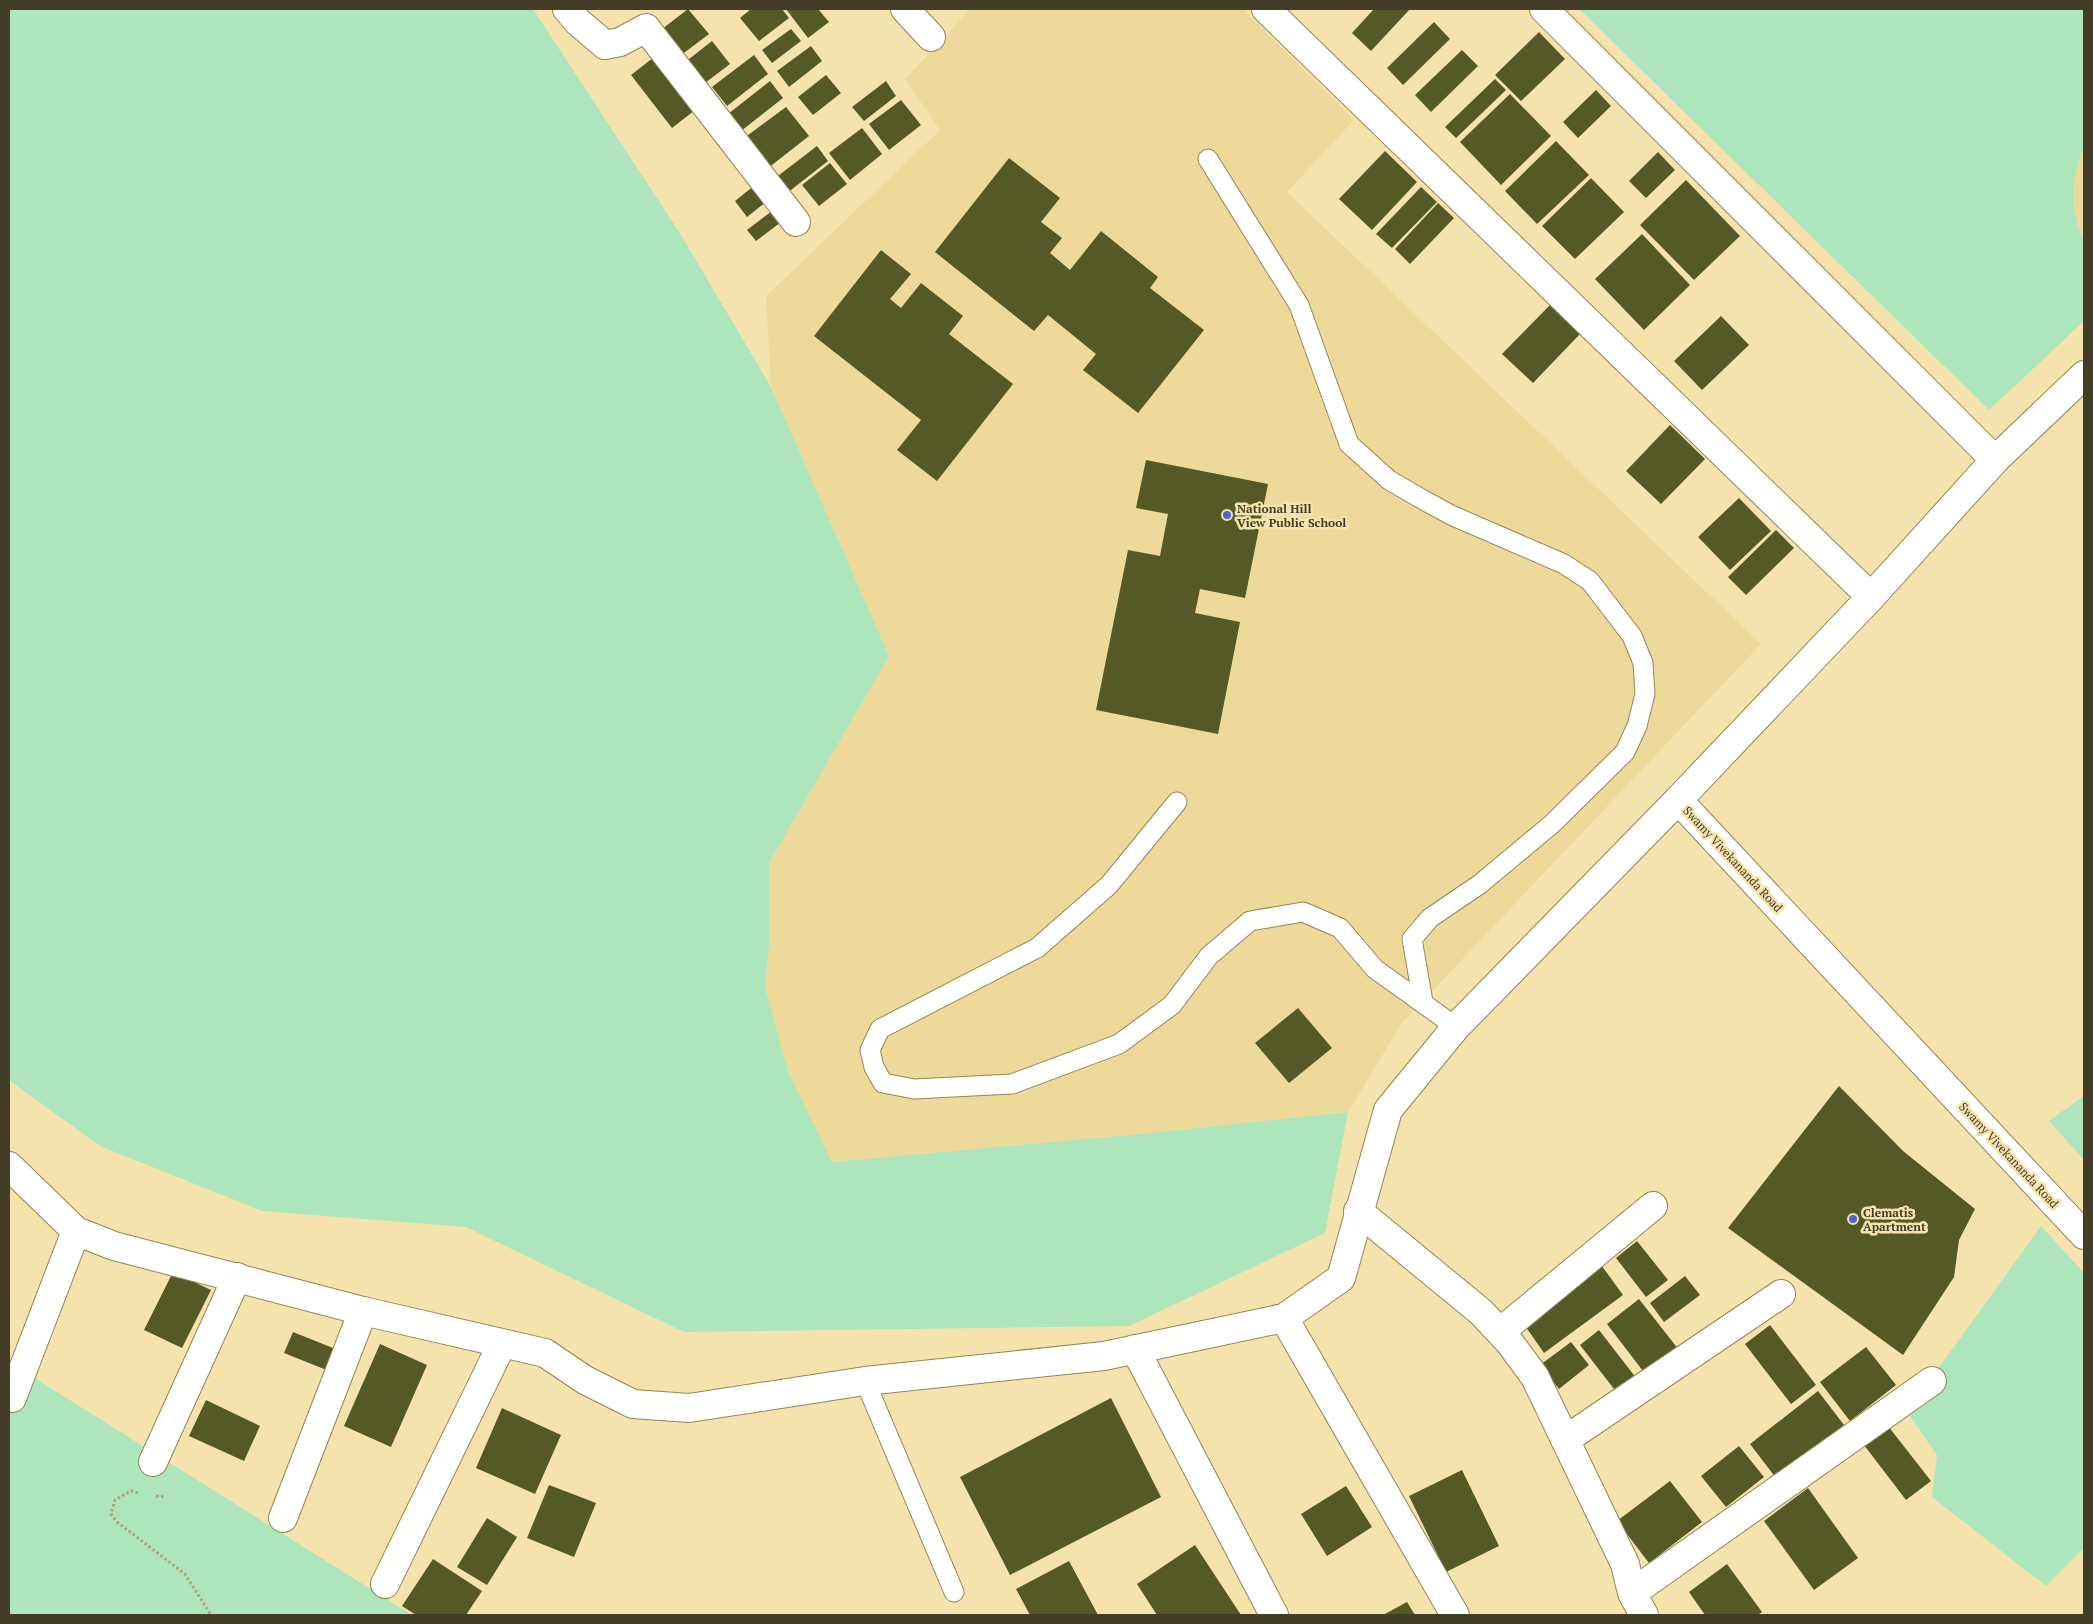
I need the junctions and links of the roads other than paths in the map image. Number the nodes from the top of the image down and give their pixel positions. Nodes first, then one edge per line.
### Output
1 (905, 9) edge
2 (1266, 9) edge
3 (1544, 9) edge
4 (579, 13) edge
5 (931, 37) dead end
6 (1208, 159) dead end
7 (796, 222) dead end
8 (2084, 375) edge
9 (1995, 460) junction
10 (1871, 597) junction
11 (1678, 800) junction
12 (1176, 802) dead end
13 (1423, 1002) junction
14 (1456, 1027) junction
15 (9, 1166) edge
16 (1653, 1206) dead end
17 (1358, 1211) junction
18 (76, 1231) junction
19 (2084, 1236) edge
20 (237, 1277) junction
21 (1781, 1294) dead end
22 (363, 1311) junction
23 (1284, 1318) junction
24 (1500, 1332) junction
25 (502, 1344) junction
26 (1135, 1349) junction
27 (865, 1381) junction
28 (1932, 1381) dead end
29 (12, 1398) dead end
30 (1566, 1440) junction
31 (153, 1462) dead end
32 (283, 1518) dead end
33 (385, 1584) dead end
34 (954, 1592) dead end
35 (1638, 1604) edge
36 (1274, 1615) edge
37 (1455, 1615) edge

1 - 5 street
2 - 10 street
3 - 9 street
4 - 7 street
6 - 13 lane
8 - 9 street, Swamy Vivekananda Road
9 - 10 street, Swamy Vivekananda Road
10 - 11 street, Swamy Vivekananda Road
11 - 14 street
11 - 19 street, Swamy Vivekananda Road
12 - 13 lane
13 - 14 lane
14 - 17 street
15 - 18 street
16 - 24 street
17 - 23 street
17 - 24 street
18 - 20 street
18 - 29 street
20 - 22 street
20 - 31 street
21 - 30 street
22 - 25 street
22 - 32 street
23 - 26 street
23 - 37 street
24 - 30 street
25 - 27 street
25 - 33 street
26 - 27 street
26 - 36 street
27 - 34 lane
28 - 35 street
30 - 35 street

